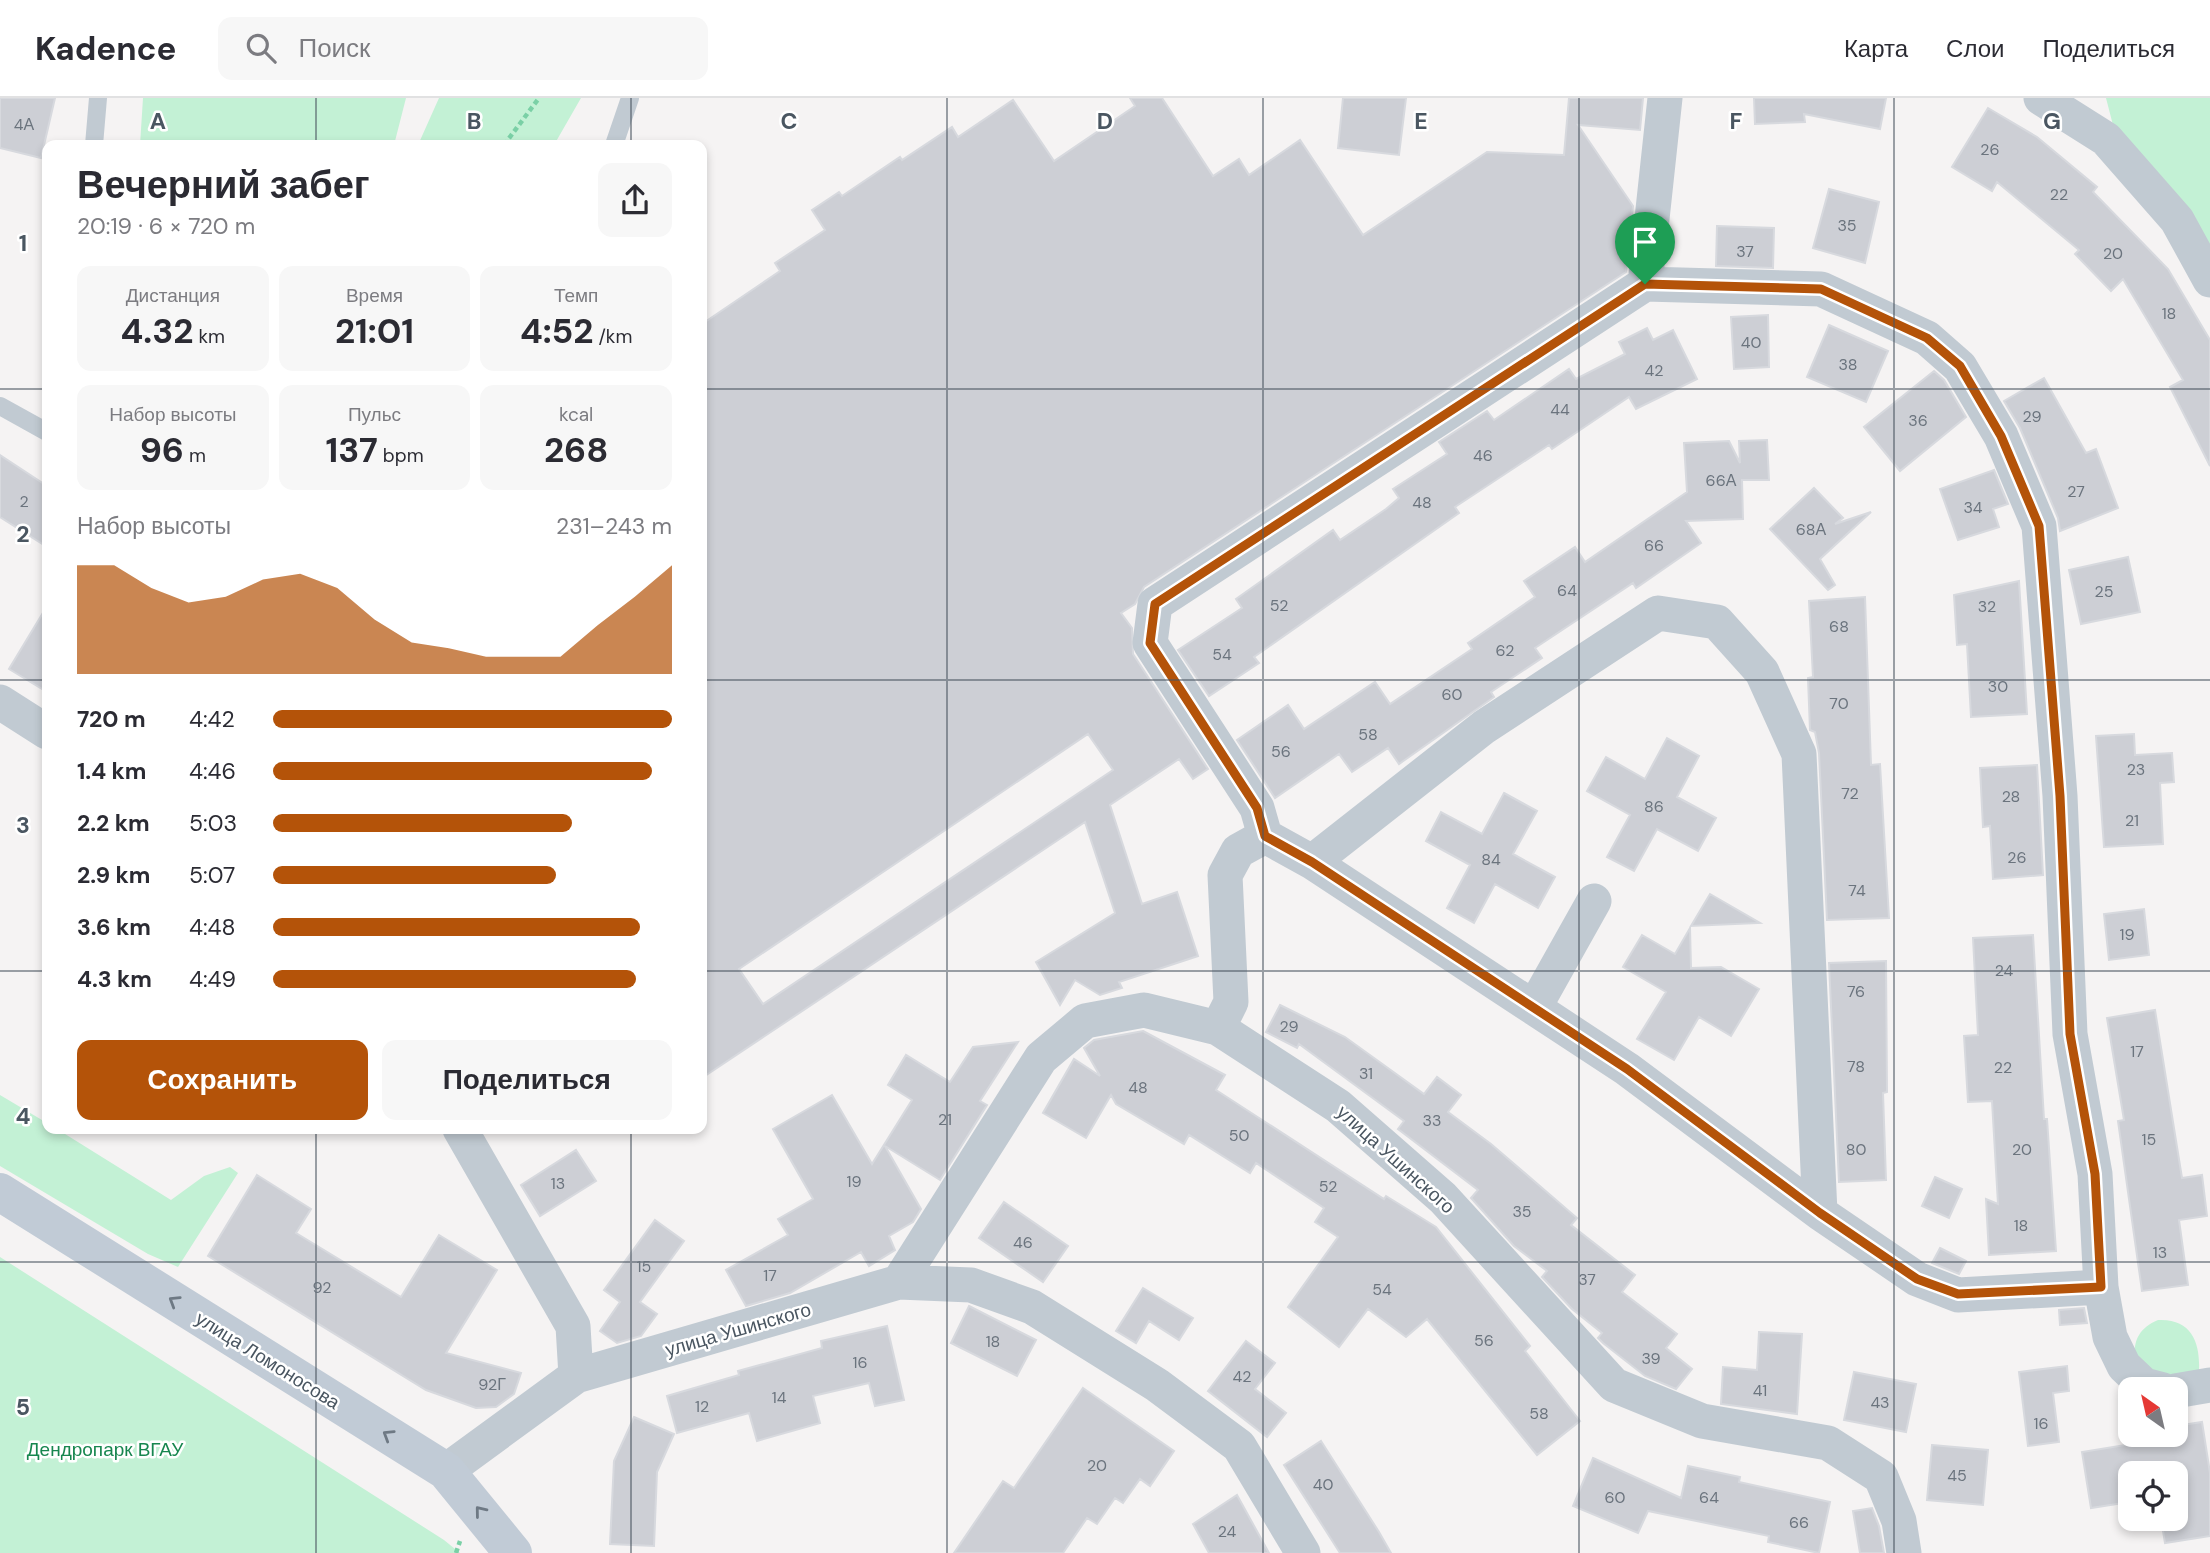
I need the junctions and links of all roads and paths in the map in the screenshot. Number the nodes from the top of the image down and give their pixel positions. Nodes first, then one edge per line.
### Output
1 (98, 98) edge
2 (539, 98) edge
3 (630, 98) edge
4 (1665, 98) edge
5 (2041, 98) edge
6 (94, 140) edge
7 (508, 140) edge
8 (616, 140) edge
9 (2210, 280) edge
10 (1645, 284) junction
11 (0, 406) edge
12 (42, 425) edge
13 (0, 702) edge
14 (42, 729) edge
15 (1265, 836) junction
16 (1312, 862) junction
17 (1594, 901) dead end
18 (1534, 1008) junction
19 (1218, 1028) junction
20 (463, 1134) edge
21 (0, 1192) edge
22 (1820, 1213) junction
23 (899, 1282) junction
24 (2101, 1287) junction
25 (576, 1376) junction
26 (2136, 1377) edge
27 (2210, 1385) edge
28 (2188, 1389) edge
29 (446, 1471) junction
30 (513, 1553) edge
31 (1303, 1553) edge
32 (1904, 1553) edge

1 - 6 lane
2 - 7 path
3 - 8 lane
4 - 10 street
5 - 9 street
10 - 15 street
10 - 24 street
11 - 12 lane
13 - 14 street
15 - 16 street
15 - 19 street
16 - 18 street
16 - 22 street
17 - 18 street
18 - 22 street
19 - 23 street, улица Ушинского
19 - 32 street, улица Ушинского
20 - 25 street
29 -> 21 main road, улица Ломоносова
22 - 24 street
23 - 25 street, улица Ушинского
23 - 31 street, улица Ушинского
24 - 26 street
25 - 29 street, улица Ушинского
27 - 28 street
30 -> 29 main road, улица Ломоносова

